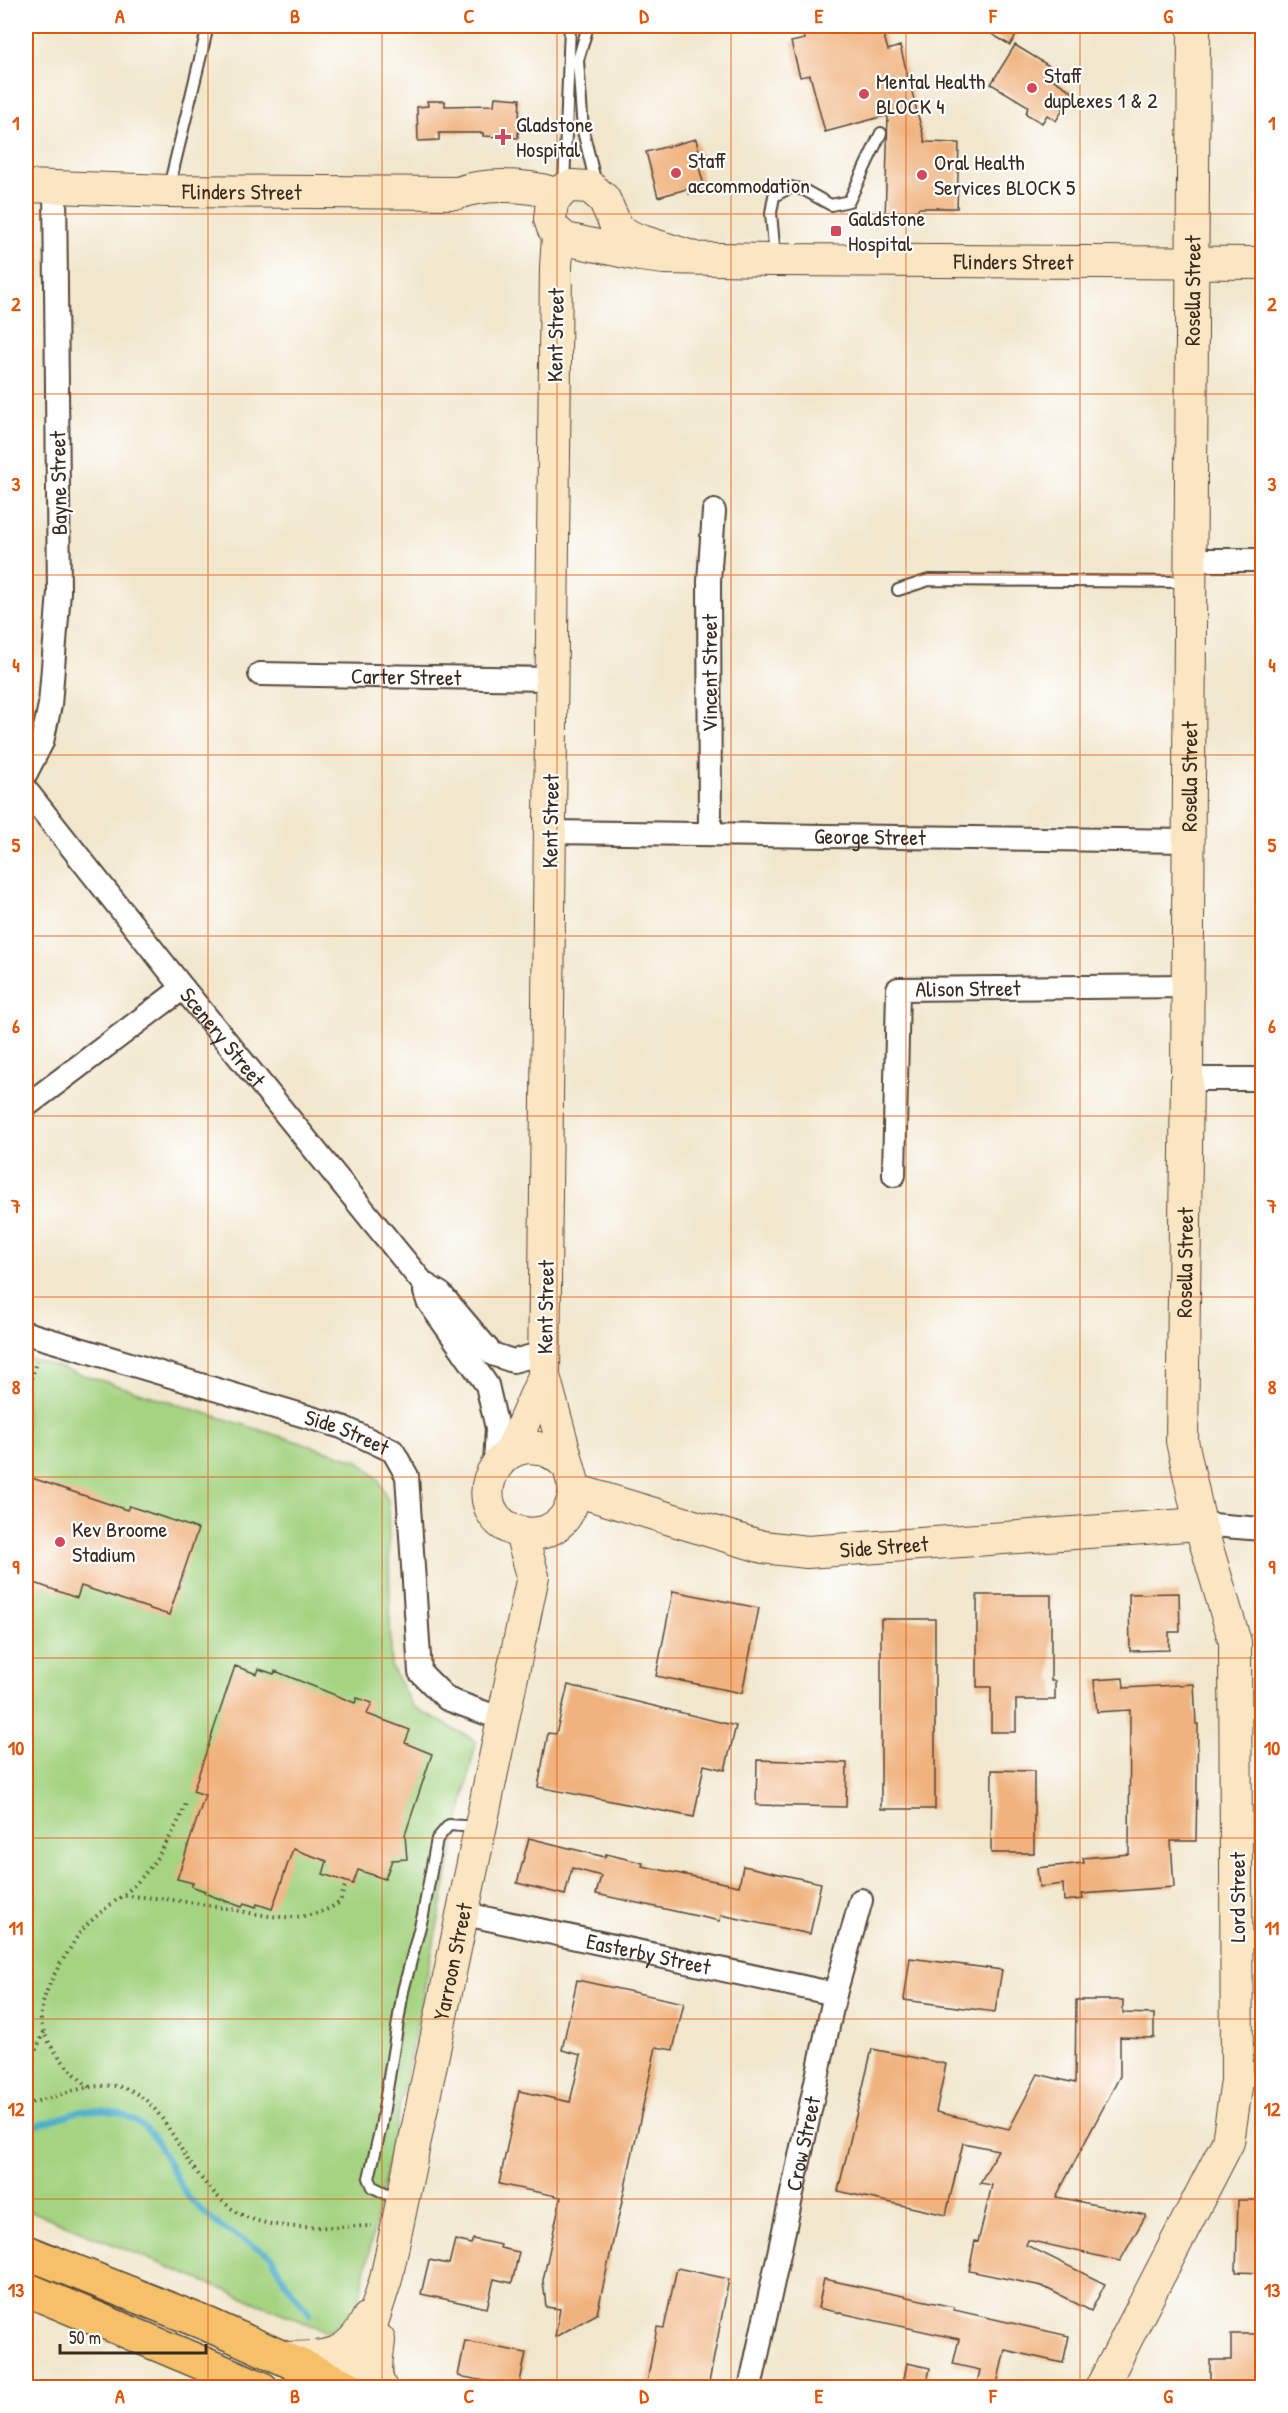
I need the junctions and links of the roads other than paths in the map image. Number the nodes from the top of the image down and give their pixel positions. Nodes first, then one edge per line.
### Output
1 (208, 26) edge
2 (570, 26) edge
3 (588, 26) edge
4 (1194, 26) edge
5 (881, 133) dead end
6 (808, 178) dead end
7 (40, 187) edge
8 (804, 190) junction
9 (168, 191) junction
10 (602, 200) junction
11 (565, 221) junction
12 (692, 257) junction
13 (776, 260) junction
14 (1193, 262) junction
15 (1263, 263) edge
16 (714, 511) dead end
17 (1263, 560) edge
18 (1190, 571) junction
19 (898, 590) dead end
20 (260, 674) dead end
21 (552, 679) junction
22 (26, 773) edge
23 (26, 790) edge
24 (550, 832) junction
25 (710, 834) junction
26 (1189, 841) junction
27 (1188, 986) junction
28 (183, 988) junction
29 (1187, 1079) junction
30 (1263, 1079) edge
31 (26, 1106) edge
32 (894, 1175) dead end
33 (423, 1283) junction
34 (26, 1333) edge
35 (544, 1364) junction
36 (503, 1458) junction
37 (571, 1478) junction
38 (1200, 1524) junction
39 (1263, 1529) edge
40 (522, 1533) junction
41 (502, 1719) junction
42 (479, 1827) junction
43 (861, 1900) dead end
44 (461, 1913) junction
45 (835, 1994) junction
46 (1250, 2081) edge
47 (399, 2213) junction
48 (26, 2252) edge
49 (386, 2279) junction
50 (26, 2289) edge
51 (284, 2358) junction
52 (261, 2388) edge
53 (352, 2388) edge
54 (381, 2388) edge
55 (750, 2388) edge
56 (1101, 2388) edge

1 - 9 lane
2 - 11 lane
3 - 10 lane
4 - 14 street, Rosella Street
5 - 8 lane
6 - 8 lane
7 - 9 street, Flinders Street
7 - 22 street, Bayne Street
8 - 13 lane
9 - 11 street, Flinders Street
10 - 11 street
10 - 11 street
10 - 12 street, Flinders Street
11 - 12 street, Flinders Street
11 - 21 street, Kent Street
12 - 13 street, Flinders Street
13 - 14 street, Flinders Street
14 - 15 street, Flinders Street
14 - 18 street, Rosella Street
16 - 25 street, Vincent Street
17 - 18 street
18 - 19 lane
18 - 26 street, Rosella Street
20 - 21 street, Carter Street
21 - 24 street, Kent Street
23 - 28 street, Scenery Street
24 - 25 street, George Street
24 - 35 street, Kent Street
25 - 26 street, George Street
26 - 27 street, Rosella Street
27 - 29 street, Rosella Street
27 - 32 street, Alison Street
28 - 31 street
28 - 33 street, Scenery Street
29 - 30 street
29 - 38 street, Rosella Street
33 - 35 street, Scenery Street
33 - 36 street, Scenery Street
34 - 41 street, Side Street
35 - 36 street, Kent Street
35 - 37 street, Kent Street
36 - 37 street
36 - 40 street
37 - 38 street, Side Street
37 - 40 street
38 - 39 street
38 - 46 street, Lord Street
40 - 41 street, Yarroon Street
41 - 42 street, Yarroon Street
42 - 44 street, Yarroon Street
42 - 47 lane
43 - 45 street, Crow Street
44 - 45 street, Easterby Street
44 - 47 street, Yarroon Street
45 - 55 street, Crow Street
46 - 56 street, Lord Street
47 - 49 street, Yarroon Street
48 - 51 main road
49 - 51 street
49 - 53 street, Yarroon Street
49 - 54 street
50 - 52 main road
51 - 53 main road

